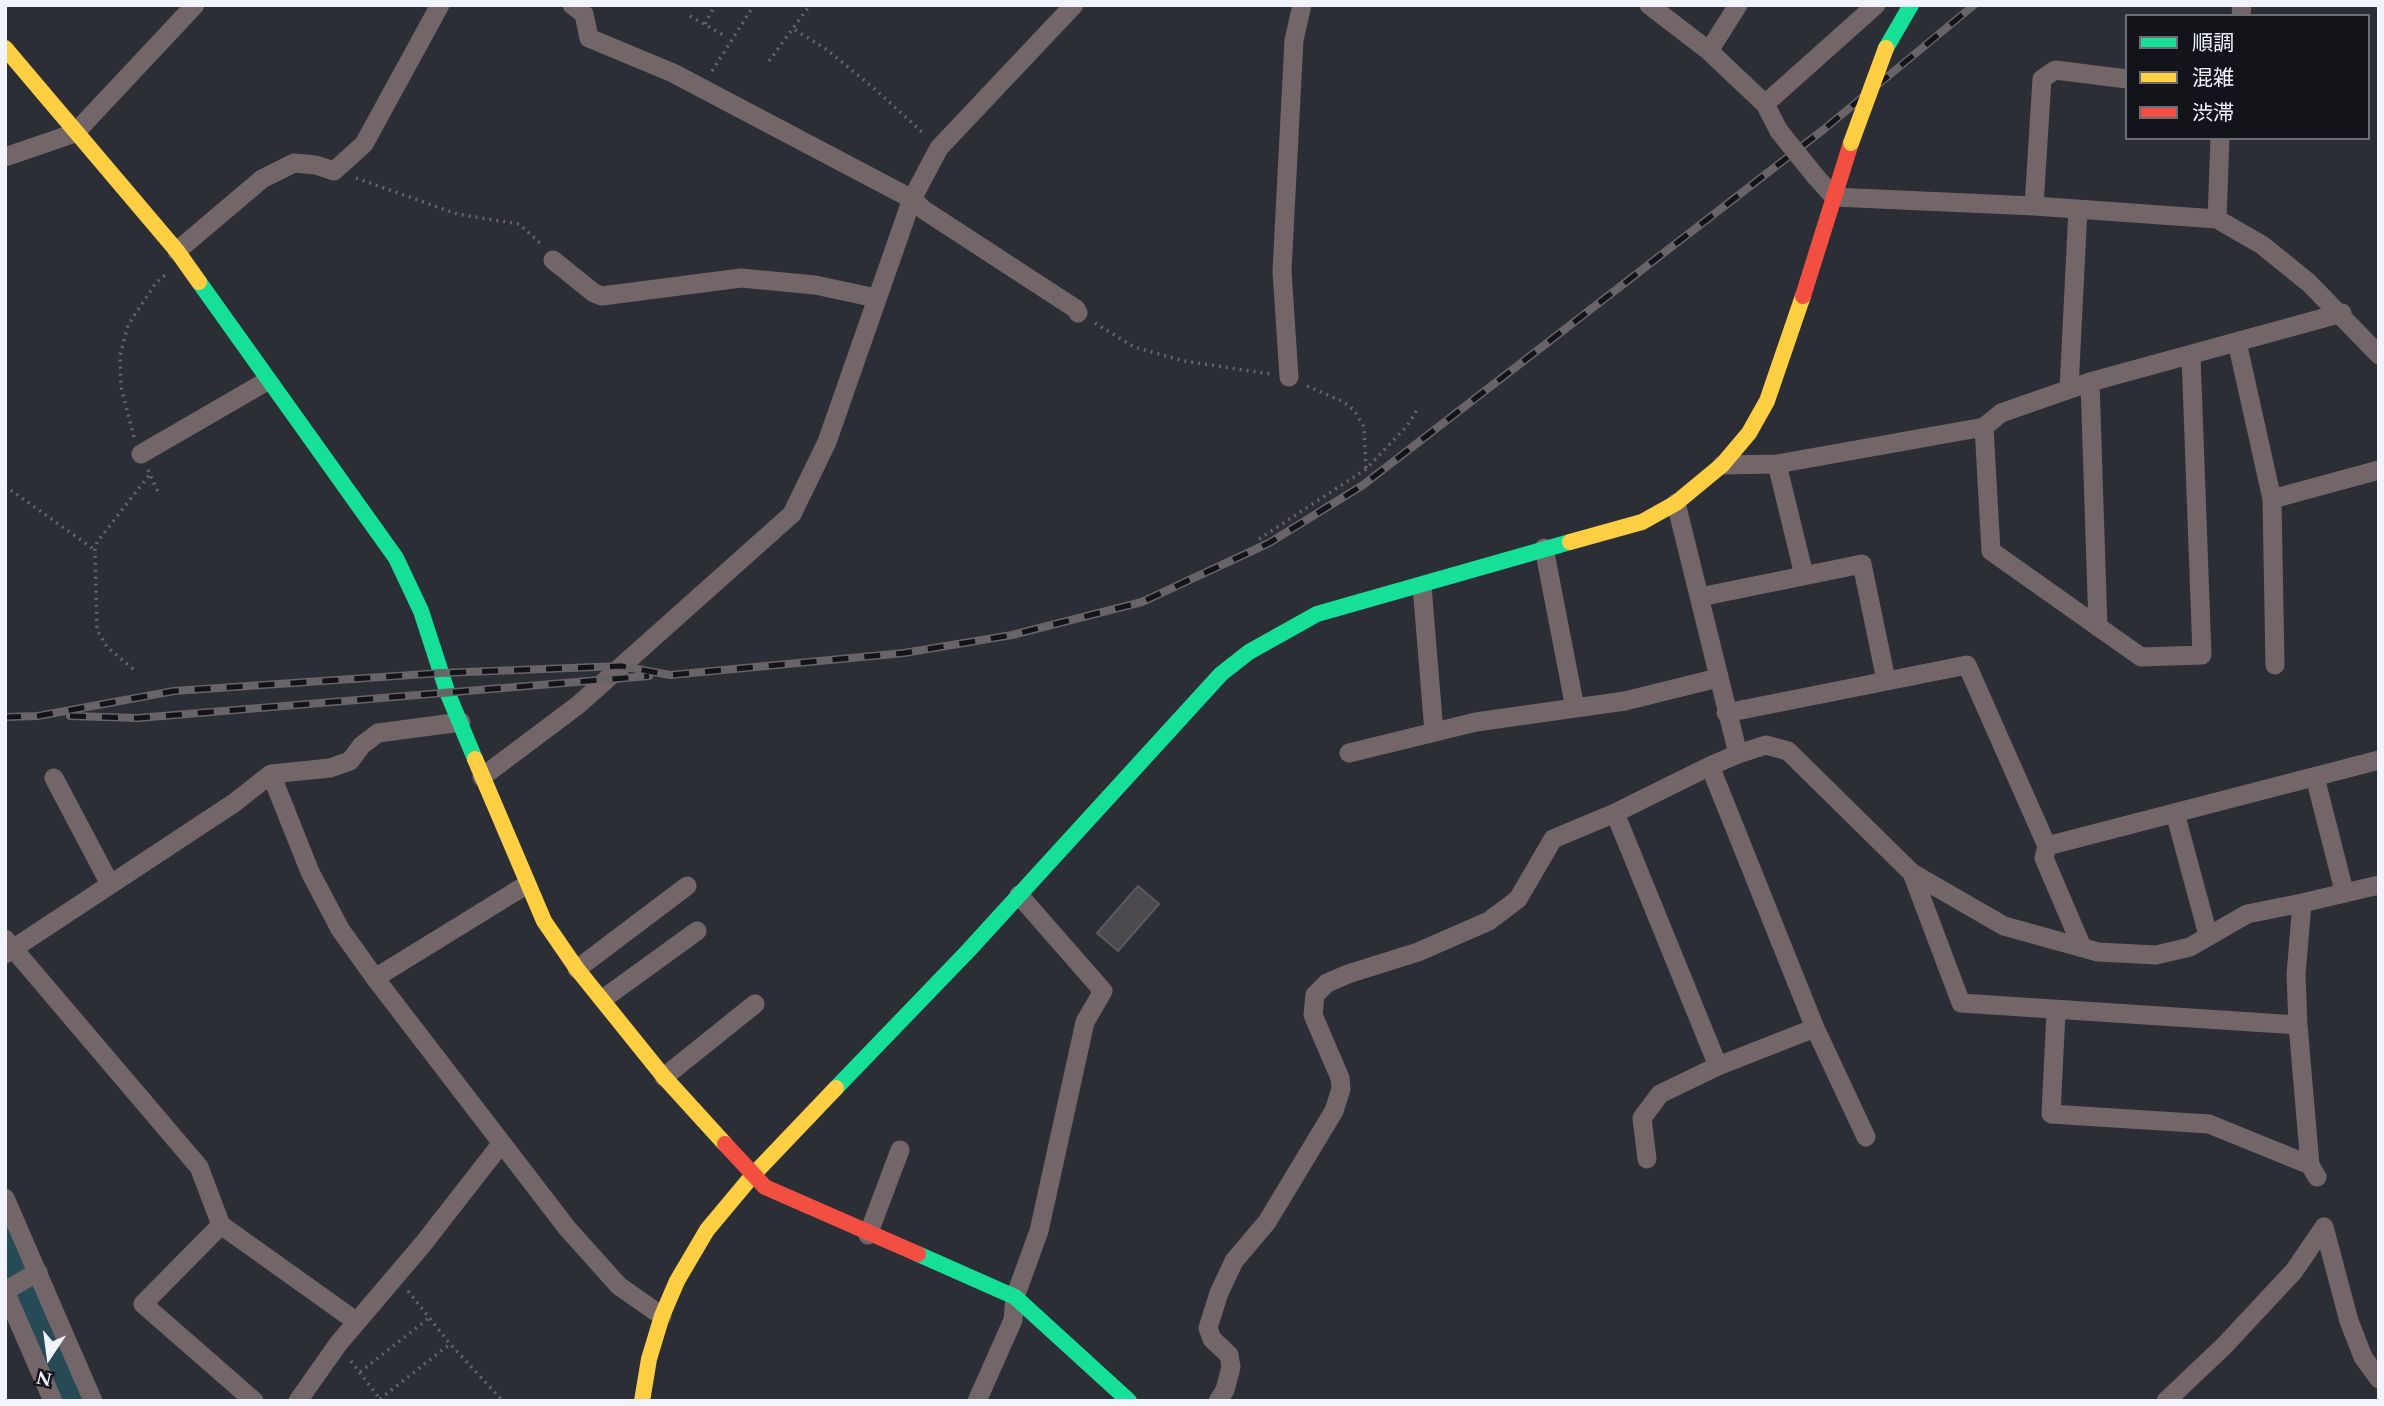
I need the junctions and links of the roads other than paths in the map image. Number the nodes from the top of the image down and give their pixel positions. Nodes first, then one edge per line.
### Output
1 (195, 5) edge
2 (440, 5) edge
3 (572, 5) edge
4 (1074, 5) edge
5 (1302, 5) edge
6 (1649, 5) edge
7 (1738, 5) edge
8 (1876, 5) edge
9 (1911, 5) edge
10 (5, 48) edge
11 (1709, 51) junction
12 (2125, 79) edge
13 (1765, 104) junction
14 (75, 133) junction
15 (2220, 140) edge
16 (5, 157) edge
17 (1834, 197) junction
18 (912, 199) junction
19 (2034, 206) junction
20 (2078, 209) junction
21 (2217, 219) junction
22 (180, 256) junction
23 (553, 260) road end
24 (876, 298) junction
25 (1078, 313) road end
26 (2342, 313) junction
27 (2236, 342) junction
28 (2191, 355) junction
29 (2379, 355) edge
30 (1289, 377) road end
31 (267, 381) junction
32 (2090, 382) junction
33 (2069, 389) junction
34 (1984, 427) junction
35 (141, 454) road end
36 (1777, 464) junction
37 (1722, 465) junction
38 (2379, 470) edge
39 (2272, 499) junction
40 (1676, 503) junction
41 (1544, 548) junction
42 (1804, 575) junction
43 (1422, 586) junction
44 (1700, 597) junction
45 (2098, 627) junction
46 (2275, 665) dead end
47 (1718, 678) junction
48 (1886, 680) junction
49 (1575, 708) junction
50 (1726, 713) junction
51 (461, 722) junction
52 (1434, 732) junction
53 (1349, 753) dead end
54 (1738, 754) junction
55 (2379, 760) edge
56 (1710, 766) junction
57 (271, 774) junction
58 (482, 776) junction
59 (2315, 777) junction
60 (54, 778) dead end
61 (1615, 813) junction
62 (2175, 813) junction
63 (2047, 846) junction
64 (1912, 873) junction
65 (110, 884) junction
66 (526, 885) junction
67 (2379, 885) edge
68 (687, 886) dead end
69 (2344, 891) junction
70 (1019, 895) junction
71 (2302, 902) junction
72 (697, 931) dead end
73 (2208, 935) junction
74 (8, 947) edge
75 (2082, 947) junction
76 (576, 969) junction
77 (375, 978) junction
78 (603, 999) junction
79 (755, 1004) dead end
80 (2056, 1012) junction
81 (2298, 1025) junction
82 (1815, 1028) junction
83 (1718, 1066) junction
84 (664, 1077) junction
85 (1866, 1137) dead end
86 (501, 1144) junction
87 (900, 1150) dead end
88 (1647, 1159) dead end
89 (754, 1175) junction
90 (5, 1198) edge
91 (221, 1225) junction
92 (868, 1235) junction
93 (36, 1273) junction
94 (8, 1290) edge
95 (1015, 1297) junction
96 (662, 1316) junction
97 (357, 1322) junction
98 (2379, 1379) edge
99 (52, 1401) edge
100 (93, 1401) edge
101 (254, 1401) edge
102 (298, 1401) edge
103 (642, 1401) edge
104 (977, 1401) edge
105 (1129, 1401) edge
106 (1218, 1401) edge
107 (2166, 1401) edge

1 - 14 street
2 - 22 street
3 - 18 street
4 - 18 street
5 - 30 street
6 - 11 street
7 - 11 street
8 - 13 street
9 - 17 street, bridge
10 - 14 street
11 - 13 street
12 - 19 street
13 - 17 street, bridge
14 - 16 street
14 - 22 street
15 - 21 street
17 - 19 street
17 - 37 street
18 - 24 street
18 - 25 street
19 - 20 street
20 - 21 street
20 - 33 street
21 - 26 street
22 - 31 street
23 - 24 street
24 - 58 street
26 - 27 street
26 - 29 street
27 - 28 street
27 - 39 street
28 - 32 street
28 - 45 street
31 - 35 street
31 - 51 street
32 - 33 street
32 - 45 street
33 - 34 street
34 - 36 street
34 - 45 street
36 - 37 street
36 - 42 street
37 - 40 street
38 - 39 street
39 - 46 street
40 - 41 street
40 - 44 street
41 - 43 street
41 - 49 street
42 - 44 street
42 - 48 street
43 - 52 street
43 - 70 street
44 - 47 street
47 - 49 street
47 - 50 street
48 - 50 street
48 - 63 street
49 - 52 street
50 - 54 street
51 - 57 street
51 - 58 street
52 - 53 street
54 - 56 street
54 - 64 street
55 - 59 street
56 - 61 street
56 - 82 street
57 - 65 street
57 - 77 street
58 - 66 street
59 - 62 street
59 - 69 street
60 - 65 street
61 - 83 street
61 - 106 street
62 - 63 street
62 - 73 street
63 - 75 street
64 - 75 street
64 - 80 street
65 - 74 street
66 - 76 street
66 - 77 street
67 - 69 street
68 - 76 street
69 - 71 street
70 - 89 street
70 - 95 street
71 - 73 street
71 - 81 street
72 - 78 street
73 - 75 street
74 - 91 street
76 - 78 street
77 - 86 street
78 - 84 street
79 - 84 street
80 - 81 street
80 - 81 street
82 - 83 street
82 - 85 street
83 - 88 street
84 - 89 street
86 - 96 street
86 - 97 street
87 - 92 street
89 - 92 street
89 - 96 street
90 - 93 street
91 - 97 street
91 - 101 street
92 - 95 street
93 - 94 street
93 - 100 street
94 - 99 street
95 - 104 street
95 - 105 street
96 - 103 street
97 - 102 street
98 - 107 street

